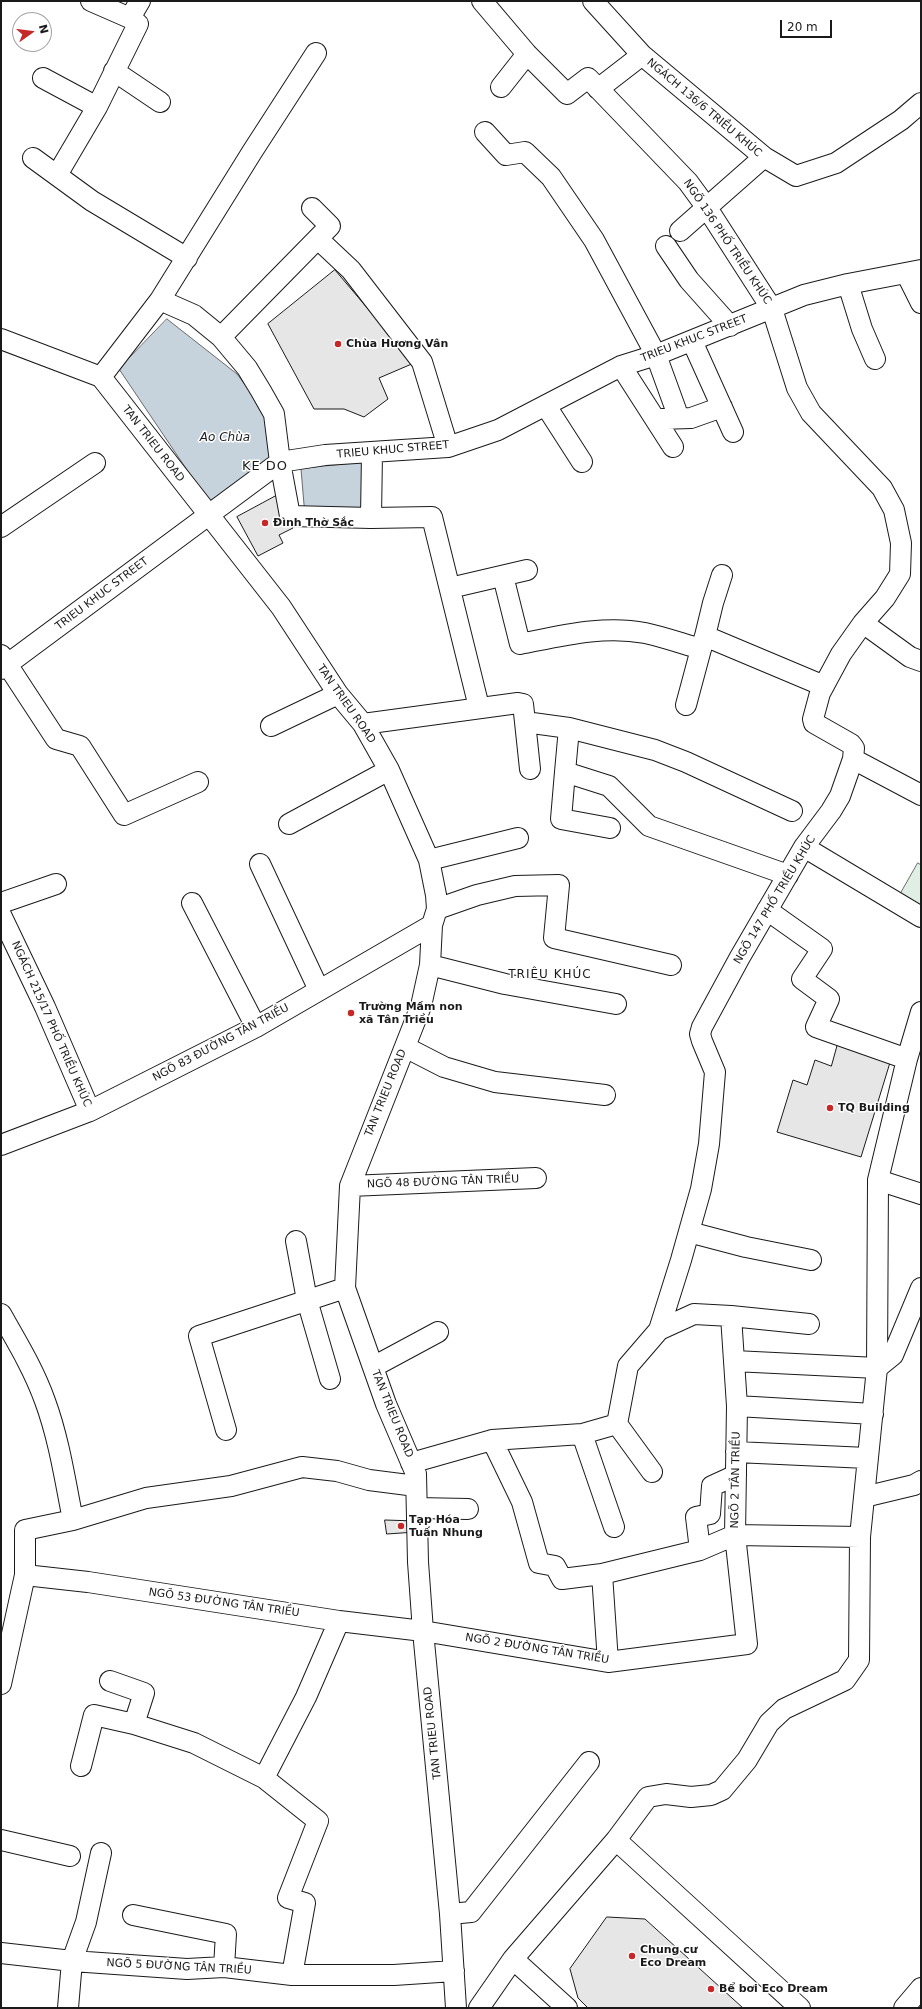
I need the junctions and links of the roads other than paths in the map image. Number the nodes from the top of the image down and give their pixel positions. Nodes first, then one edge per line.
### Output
1 (91, 1) edge
2 (140, 1) edge
3 (482, 1) edge
4 (593, 1) edge
5 (130, 18) junction
6 (316, 52) dead end
7 (527, 54) junction
8 (642, 55) junction
9 (114, 71) junction
10 (43, 78) dead end
11 (501, 87) dead end
12 (598, 89) junction
13 (160, 102) dead end
14 (921, 103) edge
15 (96, 107) junction
16 (485, 132) dead end
17 (764, 157) junction
18 (33, 158) dead end
19 (57, 175) junction
20 (312, 208) dead end
21 (707, 208) junction
22 (680, 231) dead end
23 (318, 239) junction
24 (666, 246) dead end
25 (186, 258) junction
26 (913, 271) edge
27 (848, 284) junction
28 (160, 300) junction
29 (921, 303) edge
30 (772, 309) junction
31 (730, 326) junction
32 (221, 337) junction
33 (692, 341) junction
34 (2, 342) edge
35 (656, 355) junction
36 (875, 359) dead end
37 (621, 366) junction
38 (101, 377) junction
39 (546, 406) junction
40 (722, 407) junction
41 (676, 410) dead end
42 (655, 419) junction
43 (734, 432) dead end
44 (448, 447) junction
45 (673, 447) dead end
46 (372, 453) junction
47 (280, 462) junction
48 (582, 462) dead end
49 (96, 463) dead end
50 (208, 514) junction
51 (371, 518) junction
52 (1, 527) edge
53 (527, 570) dead end
54 (722, 574) dead end
55 (503, 576) junction
56 (450, 588) junction
57 (863, 624) junction
58 (703, 643) junction
59 (921, 661) edge
60 (3, 663) edge
61 (824, 686) junction
62 (338, 694) junction
63 (686, 705) dead end
64 (479, 708) junction
65 (525, 722) junction
66 (362, 724) junction
67 (271, 726) dead end
68 (569, 728) junction
69 (853, 759) junction
70 (530, 769) dead end
71 (390, 770) junction
72 (565, 772) junction
73 (198, 782) dead end
74 (921, 794) edge
75 (792, 811) dead end
76 (289, 824) dead end
77 (610, 828) dead end
78 (518, 838) dead end
79 (804, 848) junction
80 (429, 860) junction
81 (260, 864) dead end
82 (788, 874) junction
83 (56, 884) dead end
84 (1, 903) edge
85 (192, 903) dead end
86 (767, 910) junction
87 (1, 915) edge
88 (434, 917) junction
89 (921, 917) edge
90 (430, 965) junction
91 (671, 966) dead end
92 (318, 990) junction
93 (616, 1004) dead end
94 (921, 1012) edge
95 (256, 1027) junction
96 (405, 1047) junction
97 (907, 1059) junction
98 (605, 1096) dead end
99 (90, 1111) junction
100 (1, 1145) edge
101 (536, 1178) dead end
102 (878, 1180) junction
103 (350, 1186) junction
104 (921, 1194) edge
105 (689, 1232) junction
106 (296, 1241) dead end
107 (811, 1260) dead end
108 (346, 1288) junction
109 (921, 1288) edge
110 (307, 1300) junction
111 (1, 1314) edge
112 (731, 1316) junction
113 (809, 1324) dead end
114 (659, 1330) junction
115 (438, 1332) dead end
116 (734, 1361) junction
117 (373, 1367) junction
118 (878, 1368) junction
119 (330, 1379) dead end
120 (737, 1406) junction
121 (873, 1414) junction
122 (617, 1424) junction
123 (226, 1430) dead end
124 (582, 1434) junction
125 (492, 1440) junction
126 (736, 1452) junction
127 (867, 1458) junction
128 (411, 1463) junction
129 (652, 1472) dead end
130 (736, 1475) junction
131 (921, 1481) edge
132 (416, 1486) junction
133 (864, 1497) junction
134 (417, 1508) junction
135 (468, 1510) dead end
136 (73, 1520) junction
137 (614, 1527) dead end
138 (735, 1535) junction
139 (860, 1537) junction
140 (700, 1550) junction
141 (602, 1574) junction
142 (26, 1575) junction
143 (339, 1621) junction
144 (423, 1631) junction
145 (746, 1644) joint
146 (608, 1662) junction
147 (110, 1681) dead end
148 (1, 1684) edge
149 (134, 1724) junction
150 (589, 1762) dead end
151 (82, 1766) dead end
152 (264, 1778) junction
153 (1, 1840) edge
154 (616, 1840) junction
155 (101, 1852) dead end
156 (70, 1856) dead end
157 (450, 1914) junction
158 (133, 1915) dead end
159 (1, 1953) edge
160 (514, 1959) junction
161 (72, 1961) junction
162 (224, 1967) junction
163 (454, 1971) junction
164 (292, 1975) junction
165 (921, 1988) edge
166 (68, 2008) edge
167 (456, 2008) edge
168 (479, 2008) edge
169 (567, 2008) edge
170 (800, 2008) edge
171 (904, 2008) edge

1 - 5 street
2 - 5 street
3 - 7 street
4 - 8 street, NGÁCH 136/6 TRIỀU KHÚC
5 - 9 street
6 - 25 street
7 - 11 street
7 - 12 street, NGÕ 136 PHỐ TRIỀU KHÚC
8 - 12 street
8 - 17 street, NGÁCH 136/6 TRIỀU KHÚC
9 - 13 street
9 - 15 street
10 - 15 street
12 - 21 street, NGÕ 136 PHỐ TRIỀU KHÚC
14 - 17 street
15 - 19 street
16 - 35 street
17 - 21 street, NGÁCH 136/6 TRIỀU KHÚC
18 - 19 street
19 - 25 street
20 - 23 street
21 - 22 street, NGÁCH 136/6 TRIỀU KHÚC
21 - 30 street, NGÕ 136 PHỐ TRIỀU KHÚC
23 - 32 street
23 - 44 street
24 - 31 street
25 - 28 street
26 - 27 street, TRIEU KHUC STREET
26 - 29 street
27 - 30 street, TRIEU KHUC STREET
27 - 36 street
28 - 32 street
28 - 38 street
30 - 31 street, TRIEU KHUC STREET
30 - 57 street
31 - 33 street, TRIEU KHUC STREET
32 - 47 street
33 - 35 street, TRIEU KHUC STREET
33 - 40 street
34 - 38 street
35 - 37 street, TRIEU KHUC STREET
35 - 41 street
37 - 39 street, TRIEU KHUC STREET
37 - 42 street
38 - 50 street, TAN TRIEU ROAD
39 - 44 street, TRIEU KHUC STREET
39 - 48 street
40 - 42 street
40 - 43 street
42 - 45 street
44 - 46 street, TRIEU KHUC STREET
46 - 47 street, TRIEU KHUC STREET
46 - 51 street
47 - 50 street, TRIEU KHUC STREET
47 - 51 street
49 - 52 street
50 - 60 street, TRIEU KHUC STREET
50 - 62 street, TAN TRIEU ROAD
51 - 56 street
53 - 55 street
54 - 58 street
55 - 56 street
55 - 58 street
56 - 64 street
57 - 59 street
57 - 61 street
58 - 61 street
58 - 63 street
60 - 73 street
61 - 69 street
62 - 66 street, TAN TRIEU ROAD
62 - 67 street
64 - 65 street
64 - 66 street
65 - 68 street
65 - 70 street
66 - 71 street, TAN TRIEU ROAD
68 - 72 street
68 - 75 street
69 - 74 street
69 - 79 street, NGÕ 147 PHỐ TRIỀU KHÚC
71 - 76 street
71 - 80 street, TAN TRIEU ROAD
72 - 77 street
72 - 82 street
78 - 80 street
79 - 82 street, NGÕ 147 PHỐ TRIỀU KHÚC
79 - 89 street
80 - 88 street, TAN TRIEU ROAD
81 - 92 street
82 - 86 street, NGÕ 147 PHỐ TRIỀU KHÚC
83 - 84 street
85 - 95 street
86 - 97 street
86 - 105 street, NGÕ 147 PHỐ TRIỀU KHÚC
87 - 99 street, NGÁCH 215/17 PHỐ TRIỀU KHÚC
88 - 90 street, TAN TRIEU ROAD
88 - 91 street, NGÕ 83 ĐƯỜNG TÂN TRIỀU
88 - 92 street, NGÕ 83 ĐƯỜNG TÂN TRIỀU
90 - 93 street
90 - 96 street, TAN TRIEU ROAD
92 - 95 street, NGÕ 83 ĐƯỜNG TÂN TRIỀU
94 - 97 street
95 - 99 street, NGÕ 83 ĐƯỜNG TÂN TRIỀU
96 - 98 street
96 - 103 street, TAN TRIEU ROAD
97 - 102 street
99 - 100 street, NGÕ 83 ĐƯỜNG TÂN TRIỀU
101 - 103 street, NGÕ 48 ĐƯỜNG TÂN TRIỀU
102 - 104 street
102 - 118 street
103 - 108 street, TAN TRIEU ROAD
105 - 107 street
105 - 114 street, NGÕ 147 PHỐ TRIỀU KHÚC
106 - 110 street
108 - 110 street
108 - 117 street, TAN TRIEU ROAD
109 - 118 street
110 - 119 street
110 - 123 street
111 - 136 street
112 - 113 street
112 - 114 street
112 - 116 street, NGÕ 2 TÂN TRIỀU
114 - 122 street
115 - 117 street
116 - 118 street
116 - 120 street, NGÕ 2 TÂN TRIỀU
117 - 128 street, TAN TRIEU ROAD
118 - 121 street
120 - 121 street
120 - 126 street, NGÕ 2 TÂN TRIỀU
121 - 127 street
122 - 124 street
122 - 129 street
124 - 125 street
124 - 137 street
125 - 128 street
125 - 141 street
126 - 127 street
126 - 130 street, NGÕ 2 TÂN TRIỀU
127 - 133 street
128 - 132 street, TAN TRIEU ROAD
130 - 138 street, NGÕ 2 TÂN TRIỀU
130 - 140 street
131 - 133 street
132 - 134 street, TAN TRIEU ROAD
132 - 136 street
133 - 139 street
134 - 135 street
134 - 144 street, TAN TRIEU ROAD
136 - 142 street
138 - 139 street
138 - 140 street
138 - 145 street, NGÕ 2 TÂN TRIỀU
139 - 154 street
140 - 141 street
141 - 146 street
142 - 143 street, NGÕ 53 ĐƯỜNG TÂN TRIỀU
142 - 148 street
143 - 144 street, NGÕ 53 ĐƯỜNG TÂN TRIỀU
143 - 152 street
144 - 146 street, NGÕ 2 ĐƯỜNG TÂN TRIỀU
144 - 157 street, TAN TRIEU ROAD
145 - 146 street, NGÕ 2 ĐƯỜNG TÂN TRIỀU
147 - 149 street
149 - 151 street
149 - 152 street
150 - 157 street
152 - 164 street
153 - 156 street
154 - 160 street
154 - 170 street
155 - 161 street
157 - 163 street, TAN TRIEU ROAD
158 - 162 street
159 - 161 street, NGÕ 5 ĐƯỜNG TÂN TRIỀU
160 - 168 street
160 - 169 street
161 - 162 street, NGÕ 5 ĐƯỜNG TÂN TRIỀU
161 - 166 street
162 - 164 street, NGÕ 5 ĐƯỜNG TÂN TRIỀU
163 - 164 street, NGÕ 5 ĐƯỜNG TÂN TRIỀU
163 - 167 street, TAN TRIEU ROAD
165 - 171 street

